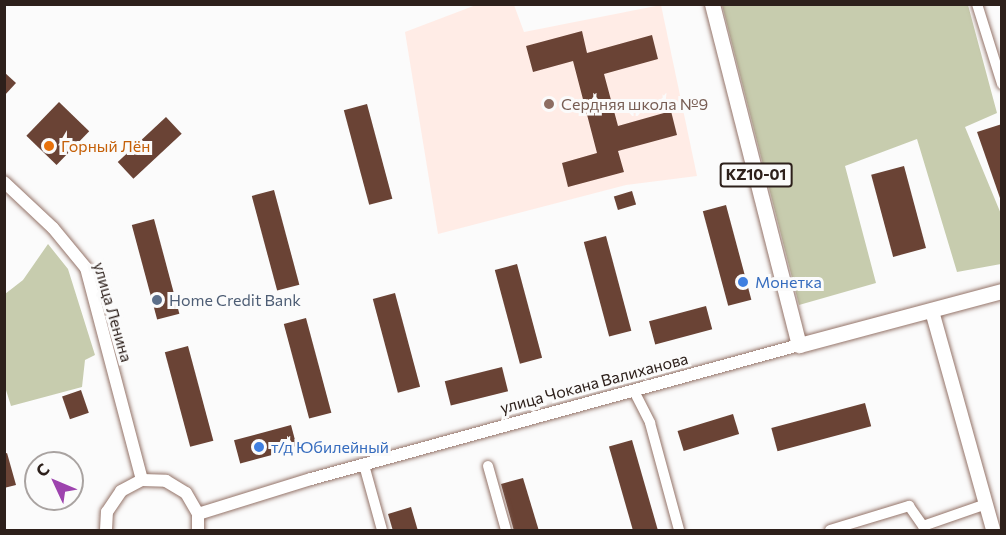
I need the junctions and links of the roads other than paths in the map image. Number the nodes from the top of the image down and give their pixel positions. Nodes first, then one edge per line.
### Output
1 (712, 4) edge
2 (977, 4) edge
3 (1002, 84) edge
4 (4, 182) edge
5 (1002, 291) edge
6 (932, 311) junction
7 (799, 345) junction
8 (634, 391) junction
9 (364, 465) junction
10 (488, 466) dead end
11 (142, 480) junction
12 (986, 504) junction
13 (198, 514) junction
14 (924, 528) edge
15 (106, 531) edge
16 (198, 531) edge
17 (382, 531) edge
18 (506, 531) edge
19 (680, 531) edge
20 (830, 531) edge
21 (993, 531) edge

1 - 7 main road, KZ10-01
2 - 3 street
4 - 11 street, улица Ленина
5 - 6 main road, улица Чокана Валиханова
6 - 7 main road, улица Чокана Валиханова
6 - 12 main road
7 - 8 street, улица Чокана Валиханова
8 - 9 street, улица Чокана Валиханова
8 - 19 street
9 - 13 street, улица Чокана Валиханова
9 - 17 street
10 - 18 street
11 - 13 street
11 - 15 street
12 - 14 street
12 - 21 main road
13 - 16 street
14 - 20 street

